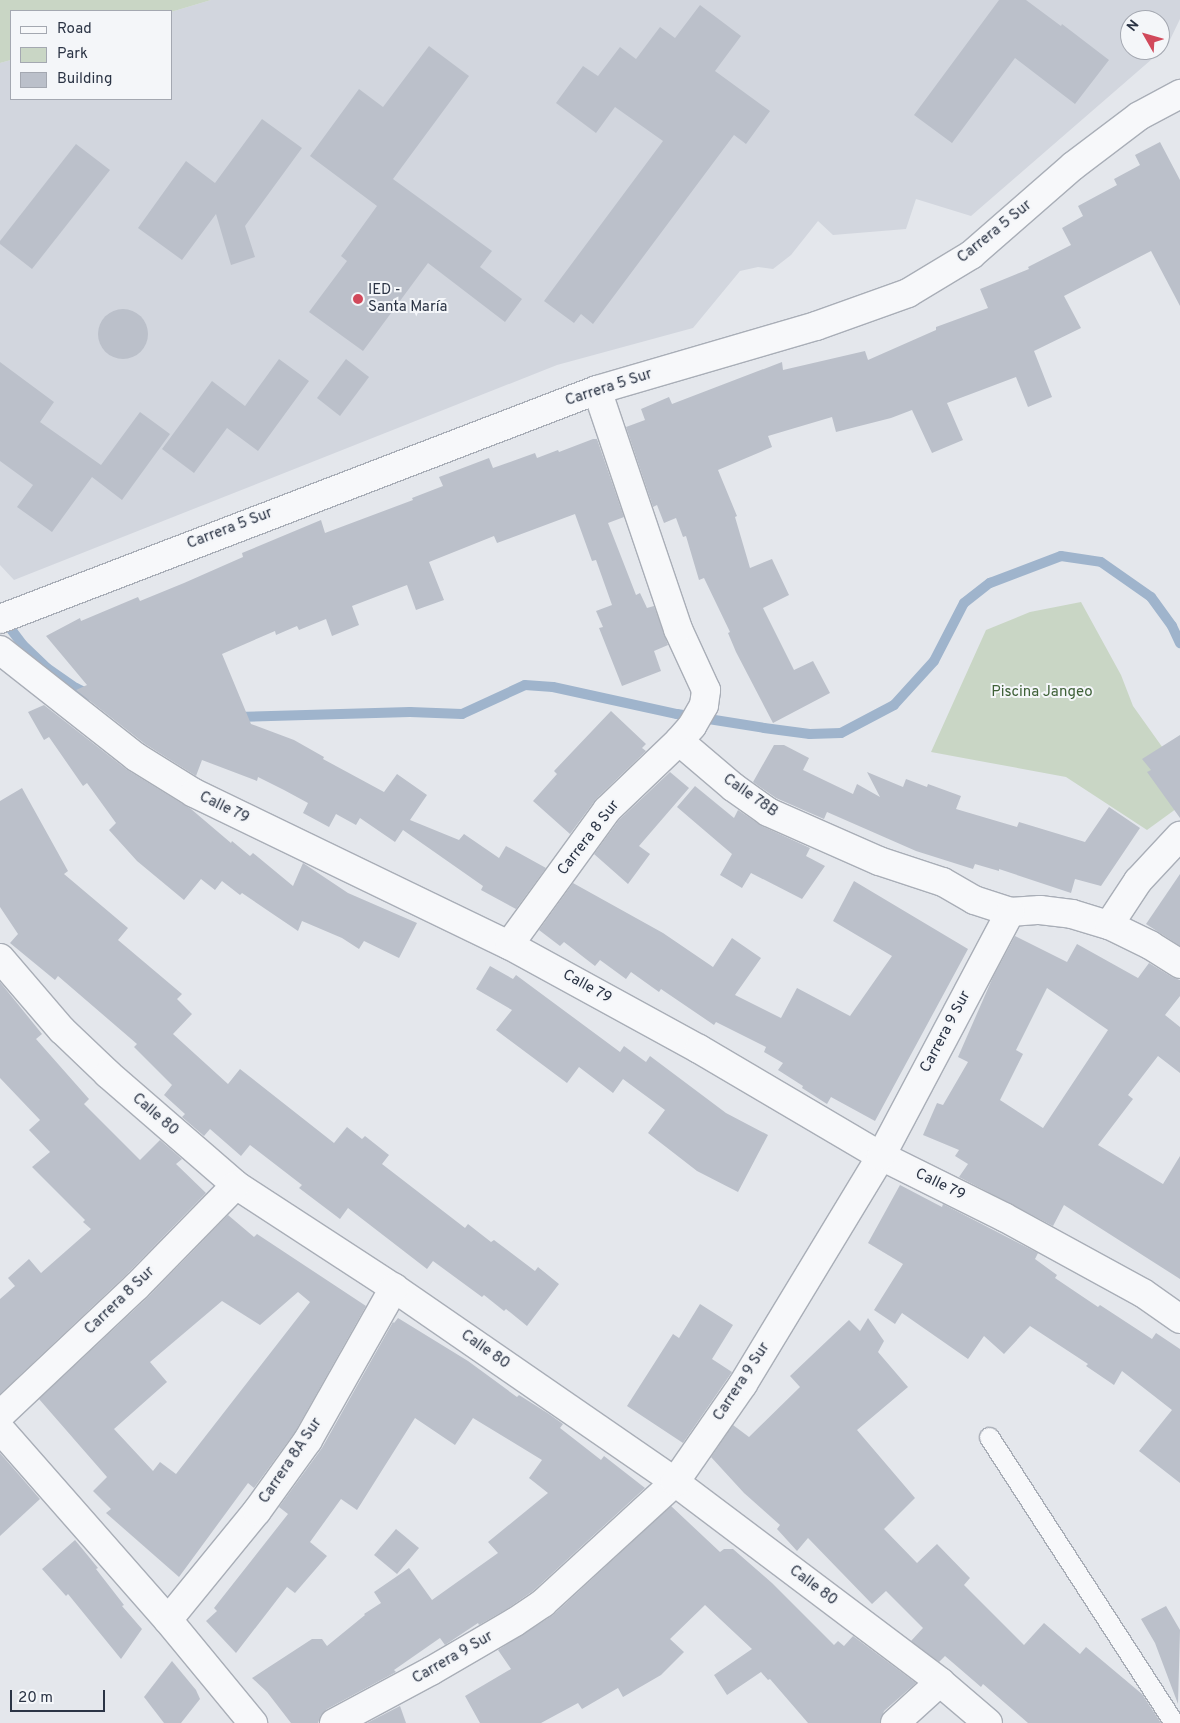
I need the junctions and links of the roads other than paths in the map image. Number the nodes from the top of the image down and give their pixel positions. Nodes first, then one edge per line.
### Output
1 (1179, 98) edge
2 (597, 390) junction
3 (0, 619) edge
4 (0, 650) edge
5 (692, 724) junction
6 (1180, 836) edge
7 (1010, 912) junction
8 (1109, 925) junction
9 (509, 945) junction
10 (0, 958) edge
11 (1180, 964) edge
12 (881, 1156) junction
13 (236, 1185) junction
14 (394, 1288) junction
15 (1180, 1319) edge
16 (0, 1415) edge
17 (0, 1429) edge
18 (989, 1437) dead end
19 (675, 1482) junction
20 (168, 1620) junction
21 (940, 1682) junction
22 (252, 1723) edge
23 (334, 1723) edge
24 (895, 1723) edge
25 (988, 1723) edge
26 (1174, 1723) edge

1 - 2 street, Carrera 5 Sur
2 - 3 street, Carrera 5 Sur
2 - 5 street
4 - 9 street, Calle 79
5 - 7 street, Calle 78B
5 - 9 street, Carrera 8 Sur
6 - 8 street
7 - 8 street, Calle 78B
7 - 12 street, Carrera 9 Sur
8 - 11 street, Calle 78B
9 - 12 street, Calle 79
10 - 13 street, Calle 80
12 - 15 street, Calle 79
12 - 19 street, Carrera 9 Sur
13 - 14 street, Calle 80
13 - 16 street, Carrera 8 Sur
14 - 19 street, Calle 80
14 - 20 street, Carrera 8A Sur
17 - 20 street
18 - 26 lane
19 - 21 street, Calle 80
19 - 23 street, Carrera 9 Sur
20 - 22 street
21 - 24 street
21 - 25 street, Calle 80

